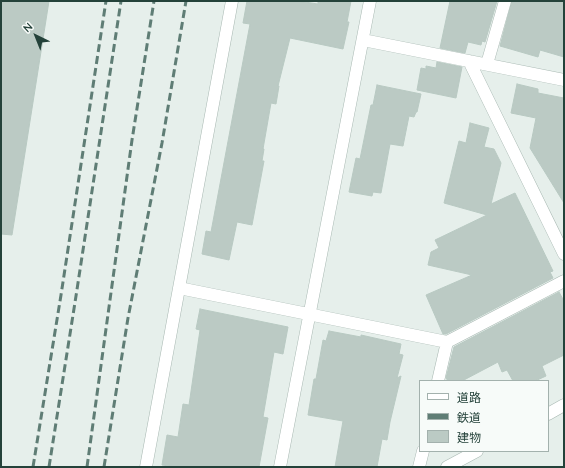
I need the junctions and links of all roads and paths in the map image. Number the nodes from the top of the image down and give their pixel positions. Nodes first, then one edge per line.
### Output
1 (232, 1) edge
2 (370, 1) edge
3 (505, 1) edge
4 (363, 40) junction
5 (469, 60) junction
6 (487, 64) junction
7 (564, 80) edge
8 (564, 254) edge
9 (564, 281) edge
10 (179, 288) junction
11 (310, 314) junction
12 (447, 342) junction
13 (438, 380) edge
14 (564, 405) edge
15 (549, 413) edge
16 (423, 452) edge
17 (475, 452) edge
18 (146, 467) edge
19 (280, 467) edge
20 (419, 467) edge
21 (446, 467) edge

1 - 10 street
2 - 4 street
3 - 6 street
4 - 5 street
4 - 11 street
5 - 6 street
5 - 8 street
6 - 7 street
9 - 12 street
10 - 11 street
10 - 18 street
11 - 12 street
11 - 19 street
12 - 13 street
14 - 15 street
16 - 20 street
17 - 21 street

